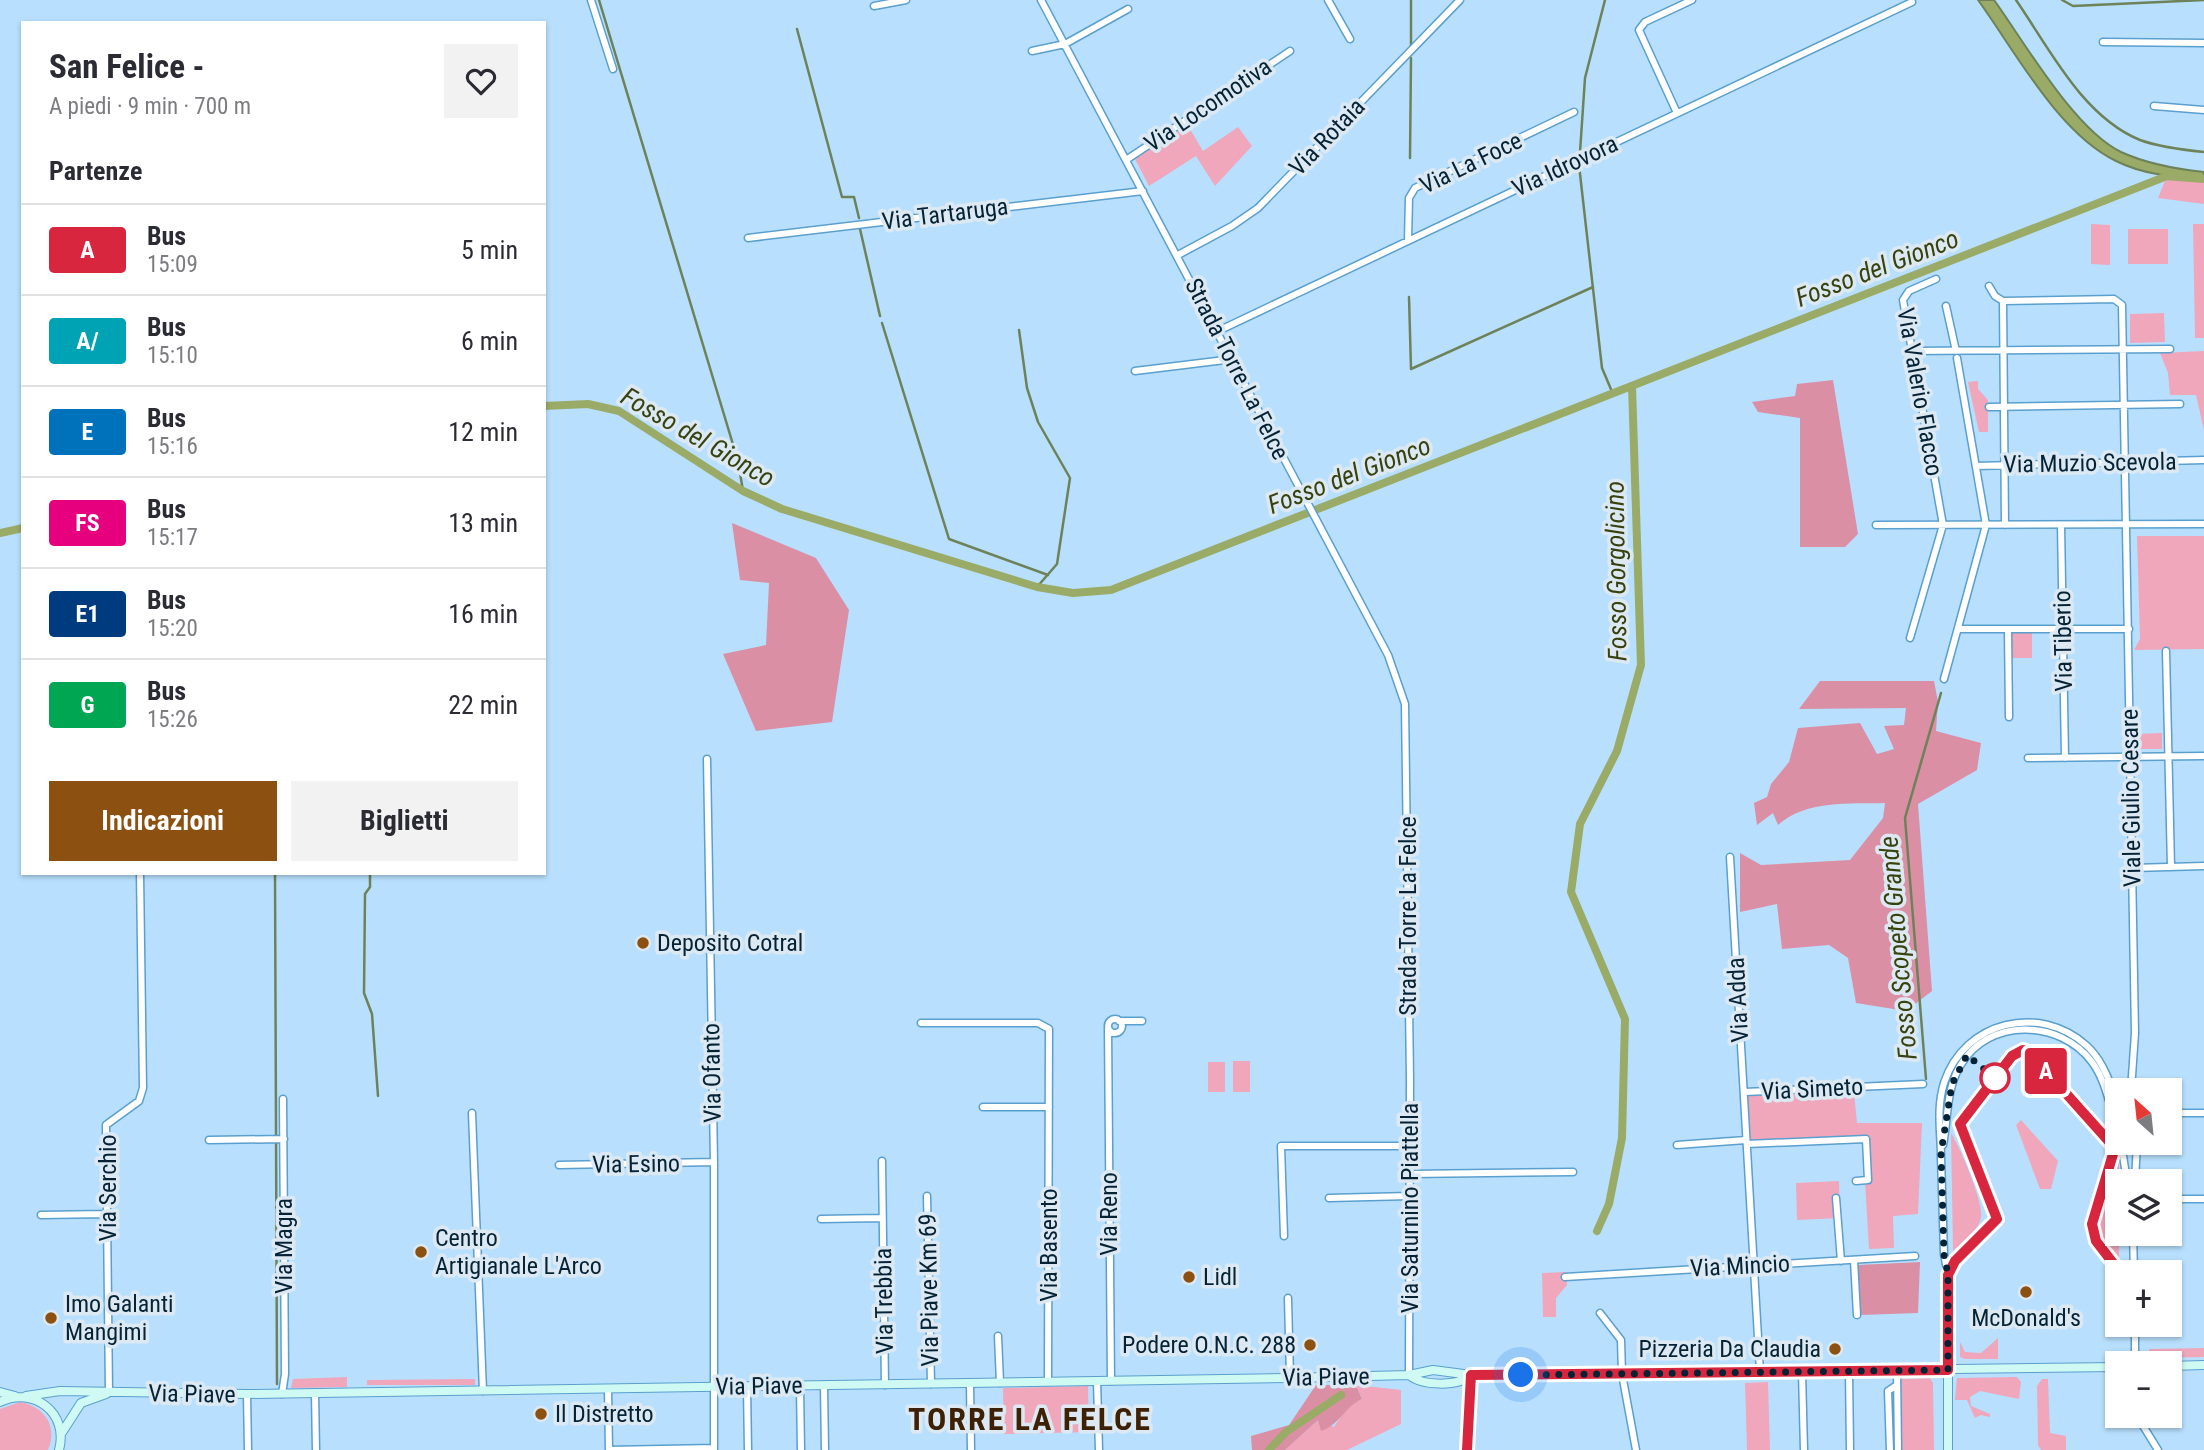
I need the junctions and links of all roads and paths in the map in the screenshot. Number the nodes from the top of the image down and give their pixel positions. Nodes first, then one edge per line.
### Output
1 (591, 0) edge
2 (906, 0) edge
3 (1041, 0) edge
4 (1328, 0) edge
5 (1460, 0) edge
6 (1692, 0) edge
7 (1912, 2) dead end
8 (874, 6) dead end
9 (1128, 9) dead end
10 (1350, 39) dead end
11 (2103, 42) dead end
12 (2204, 43) edge
13 (1065, 44) junction
14 (1032, 51) dead end
15 (1290, 51) dead end
16 (613, 69) dead end
17 (2154, 107) dead end
18 (2204, 110) edge
19 (1574, 112) dead end
20 (1677, 113) junction
21 (1126, 160) junction
22 (1143, 191) junction
23 (748, 238) dead end
24 (1408, 240) junction
25 (1178, 255) junction
26 (1936, 279) dead end
27 (1990, 286) dead end
28 (2003, 301) junction
29 (1946, 306) dead end
30 (1218, 331) junction
31 (2170, 349) dead end
32 (2123, 350) junction
33 (1911, 351) junction
34 (2003, 351) junction
35 (1957, 355) junction
36 (1233, 359) junction
37 (1135, 371) dead end
38 (2180, 404) dead end
39 (2125, 405) junction
40 (1989, 407) dead end
41 (2004, 407) junction
42 (2204, 460) edge
43 (2126, 462) junction
44 (2004, 465) junction
45 (1976, 466) junction
46 (2127, 524) junction
47 (2204, 524) edge
48 (1942, 525) junction
49 (1986, 525) junction
50 (2005, 525) junction
51 (2062, 525) junction
52 (1876, 526) dead end
53 (1958, 629) junction
54 (2008, 629) junction
55 (2063, 629) junction
56 (2129, 629) junction
57 (1910, 638) dead end
58 (2166, 651) dead end
59 (1944, 679) dead end
60 (2009, 717) dead end
61 (2168, 757) junction
62 (2204, 757) edge
63 (2028, 758) dead end
64 (2065, 758) junction
65 (2131, 758) junction
66 (707, 760) dead end
67 (1730, 857) dead end
68 (2171, 866) junction
69 (2204, 866) edge
70 (2132, 867) junction
71 (140, 875) edge
72 (1119, 1021) junction
73 (1132, 1021) junction
74 (1142, 1021) dead end
75 (920, 1023) dead end
76 (1108, 1029) junction
77 (1120, 1031) junction
78 (1409, 1040) joint
79 (1110, 1046) junction
80 (2133, 1072) junction
81 (2107, 1078) edge
82 (2132, 1078) edge
83 (2134, 1078) edge
84 (1923, 1084) dead end
85 (2105, 1091) edge
86 (1744, 1092) junction
87 (283, 1098) dead end
88 (983, 1107) dead end
89 (1049, 1107) junction
90 (472, 1113) dead end
91 (2182, 1113) edge
92 (2204, 1113) edge
93 (284, 1139) junction
94 (209, 1140) dead end
95 (1746, 1142) junction
96 (1677, 1144) dead end
97 (1410, 1146) junction
98 (1941, 1153) junction
99 (881, 1161) dead end
100 (714, 1163) junction
101 (559, 1165) dead end
102 (1573, 1172) dead end
103 (1410, 1174) junction
104 (1856, 1181) dead end
105 (927, 1196) dead end
106 (1410, 1196) junction
107 (1329, 1198) dead end
108 (1836, 1198) dead end
109 (2182, 1199) edge
110 (2204, 1199) edge
111 (106, 1214) junction
112 (41, 1215) dead end
113 (882, 1218) junction
114 (821, 1219) dead end
115 (1284, 1236) dead end
116 (1915, 1256) dead end
117 (1854, 1260) junction
118 (1841, 1261) junction
119 (1754, 1265) junction
120 (1565, 1277) dead end
121 (1288, 1298) dead end
122 (1600, 1313) dead end
123 (1857, 1315) dead end
124 (998, 1336) dead end
125 (2204, 1365) edge
126 (2182, 1366) edge
127 (2105, 1367) edge
128 (1897, 1370) junction
129 (1948, 1370) junction
130 (1802, 1371) junction
131 (1849, 1371) junction
132 (1760, 1372) junction
133 (1622, 1374) junction
134 (1409, 1375) junction
135 (1471, 1375) junction
136 (1290, 1378) junction
137 (1097, 1381) junction
138 (1111, 1381) junction
139 (1048, 1382) junction
140 (970, 1383) junction
141 (1000, 1383) junction
142 (931, 1384) junction
143 (824, 1385) junction
144 (886, 1385) junction
145 (1897, 1385) junction
146 (800, 1386) junction
147 (716, 1387) junction
148 (747, 1387) junction
149 (608, 1389) junction
150 (483, 1391) junction
151 (0, 1392) edge
152 (109, 1393) junction
153 (315, 1393) junction
154 (247, 1394) junction
155 (282, 1394) junction
156 (15, 1396) junction
157 (26, 1396) junction
158 (0, 1402) edge
159 (2144, 1428) edge
160 (61, 1444) edge
161 (714, 1449) edge
162 (248, 1450) edge
163 (316, 1450) edge
164 (609, 1450) edge
165 (748, 1450) edge
166 (801, 1450) edge
167 (825, 1450) edge
168 (971, 1450) edge
169 (1099, 1450) edge
170 (1467, 1450) edge
171 (1636, 1450) edge
172 (1804, 1450) edge
173 (1850, 1450) edge
174 (1890, 1450) edge
175 (1898, 1450) edge
176 (1948, 1450) edge
177 (2158, 1450) edge

1 - 16 street
2 - 8 street
3 - 13 street, Strada Torre La Felce
4 - 10 street
5 - 25 street, Via Rotaia
6 - 20 street
7 - 20 street, Via Idrovora
9 - 13 street
11 - 12 street
13 - 14 street
13 - 21 street, Strada Torre La Felce
15 - 21 street, Via Locomotiva
17 - 18 street
19 - 24 street, Via La Foce
20 - 24 street, Via Idrovora
21 - 22 street, Strada Torre La Felce
22 - 23 street, Via Tartaruga
22 - 25 street, Strada Torre La Felce
24 - 30 street, Via Idrovora
25 - 30 street, Strada Torre La Felce
26 - 33 street, Via Valerio Flacco
27 - 28 street
28 - 32 street, Viale Giulio Cesare
28 - 34 street
29 - 35 street
30 - 36 street, Strada Torre La Felce
31 - 32 street
32 - 34 street
32 - 39 street, Viale Giulio Cesare
33 - 35 street
33 - 48 street, Via Valerio Flacco
34 - 35 street
34 - 41 street
35 - 45 street
36 - 37 street
36 - 78 street, Strada Torre La Felce
38 - 39 street
39 - 41 street
39 - 43 street, Viale Giulio Cesare
40 - 41 street
41 - 44 street
42 - 43 street, Via Muzio Scevola
43 - 44 street, Via Muzio Scevola
43 - 46 street, Viale Giulio Cesare
44 - 45 street, Via Muzio Scevola
44 - 50 street
45 - 49 street
46 - 47 street
46 - 51 street
46 - 56 street, Viale Giulio Cesare
48 - 49 street
48 - 52 street
48 - 57 street
49 - 50 street
49 - 53 street
50 - 51 street
51 - 55 street, Via Tiberio
53 - 54 street
53 - 59 street
54 - 55 street
54 - 60 street
55 - 56 street
55 - 64 street, Via Tiberio
56 - 65 street, Viale Giulio Cesare
58 - 61 street
61 - 62 street
61 - 65 street
61 - 68 street
63 - 64 street
64 - 65 street
65 - 70 street, Viale Giulio Cesare
66 - 100 street, Via Ofanto
67 - 86 street, Via Adda
68 - 69 street
68 - 70 street
70 - 80 street, Viale Giulio Cesare
71 - 111 street, Via Serchio
72 - 73 street
72 - 76 street
72 - 77 street
73 - 74 street
73 - 77 street, Via Reno
75 - 89 street, Via Basento
76 - 77 street
76 - 79 street, Via Reno
77 - 79 street, Via Reno
78 - 97 street, Via Saturnino Piattella
79 - 138 street, Via Reno
80 - 82 street, Viale Giulio Cesare
80 - 83 street, Viale Giulio Cesare
81 - 98 street
84 - 86 street, Via Simeto
85 - 98 street
86 - 95 street, Via Adda
87 - 93 street, Via Magra
88 - 89 street
89 - 139 street, Via Basento
90 - 150 street
91 - 92 street
93 - 94 street
93 - 155 street, Via Magra
95 - 96 street
95 - 104 street
95 - 119 street, Via Adda
97 - 103 street, Via Saturnino Piattella
97 - 115 street
98 - 129 street
99 - 113 street, Via Trebbia
100 - 101 street, Via Esino
100 - 147 street, Via Ofanto
102 - 103 street
103 - 106 street, Via Saturnino Piattella
105 - 142 street, Via Piave Km 69
106 - 107 street
106 - 134 street, Via Saturnino Piattella
108 - 118 street
109 - 110 street
111 - 112 street
111 - 152 street, Via Serchio
113 - 114 street, Via Trebbia
113 - 144 street, Via Trebbia
116 - 117 street, Via Mincio
117 - 118 street, Via Mincio
117 - 123 street
118 - 119 street, Via Mincio
119 - 120 street, Via Mincio
119 - 132 street, Via Adda
121 - 136 street
122 - 133 street
124 - 141 street
125 - 126 main road
127 - 129 main road, Via Piave
128 - 129 main road, Via Piave
128 - 131 main road, Via Piave
128 - 145 street
129 - 176 main road
130 - 131 main road, Via Piave
130 - 132 main road, Via Piave
130 - 172 street
131 - 173 street
132 - 133 main road, Via Piave
133 - 135 main road, Via Piave
133 - 171 street
134 - 135 main road, Via Piave
134 - 136 main road, Via Piave
135 - 170 main road
136 - 138 main road, Via Piave
137 - 138 main road, Via Piave
137 - 139 main road, Via Piave
137 - 169 street
139 - 141 main road, Via Piave
140 - 141 main road, Via Piave
140 - 142 main road, Via Piave
140 - 168 street
142 - 144 main road, Via Piave
143 - 144 main road, Via Piave
143 - 146 main road, Via Piave
143 - 167 street
145 - 174 street
145 - 175 street
146 - 148 main road, Via Piave
146 - 166 street
147 - 148 main road, Via Piave
147 - 149 main road, Via Piave
147 - 161 street, Via Ofanto
148 - 165 street
149 - 150 main road, Via Piave
149 - 164 street
150 - 153 main road, Via Piave
151 - 156 main road
152 - 154 main road, Via Piave
152 - 157 main road, Via Piave
152 - 160 main road, Via Piave
153 - 155 main road, Via Piave
153 - 163 street
154 - 155 main road, Via Piave
154 - 162 street
156 - 157 main road, Via Piave
156 - 158 main road
157 - 160 main road
159 - 177 street
161 - 164 street

